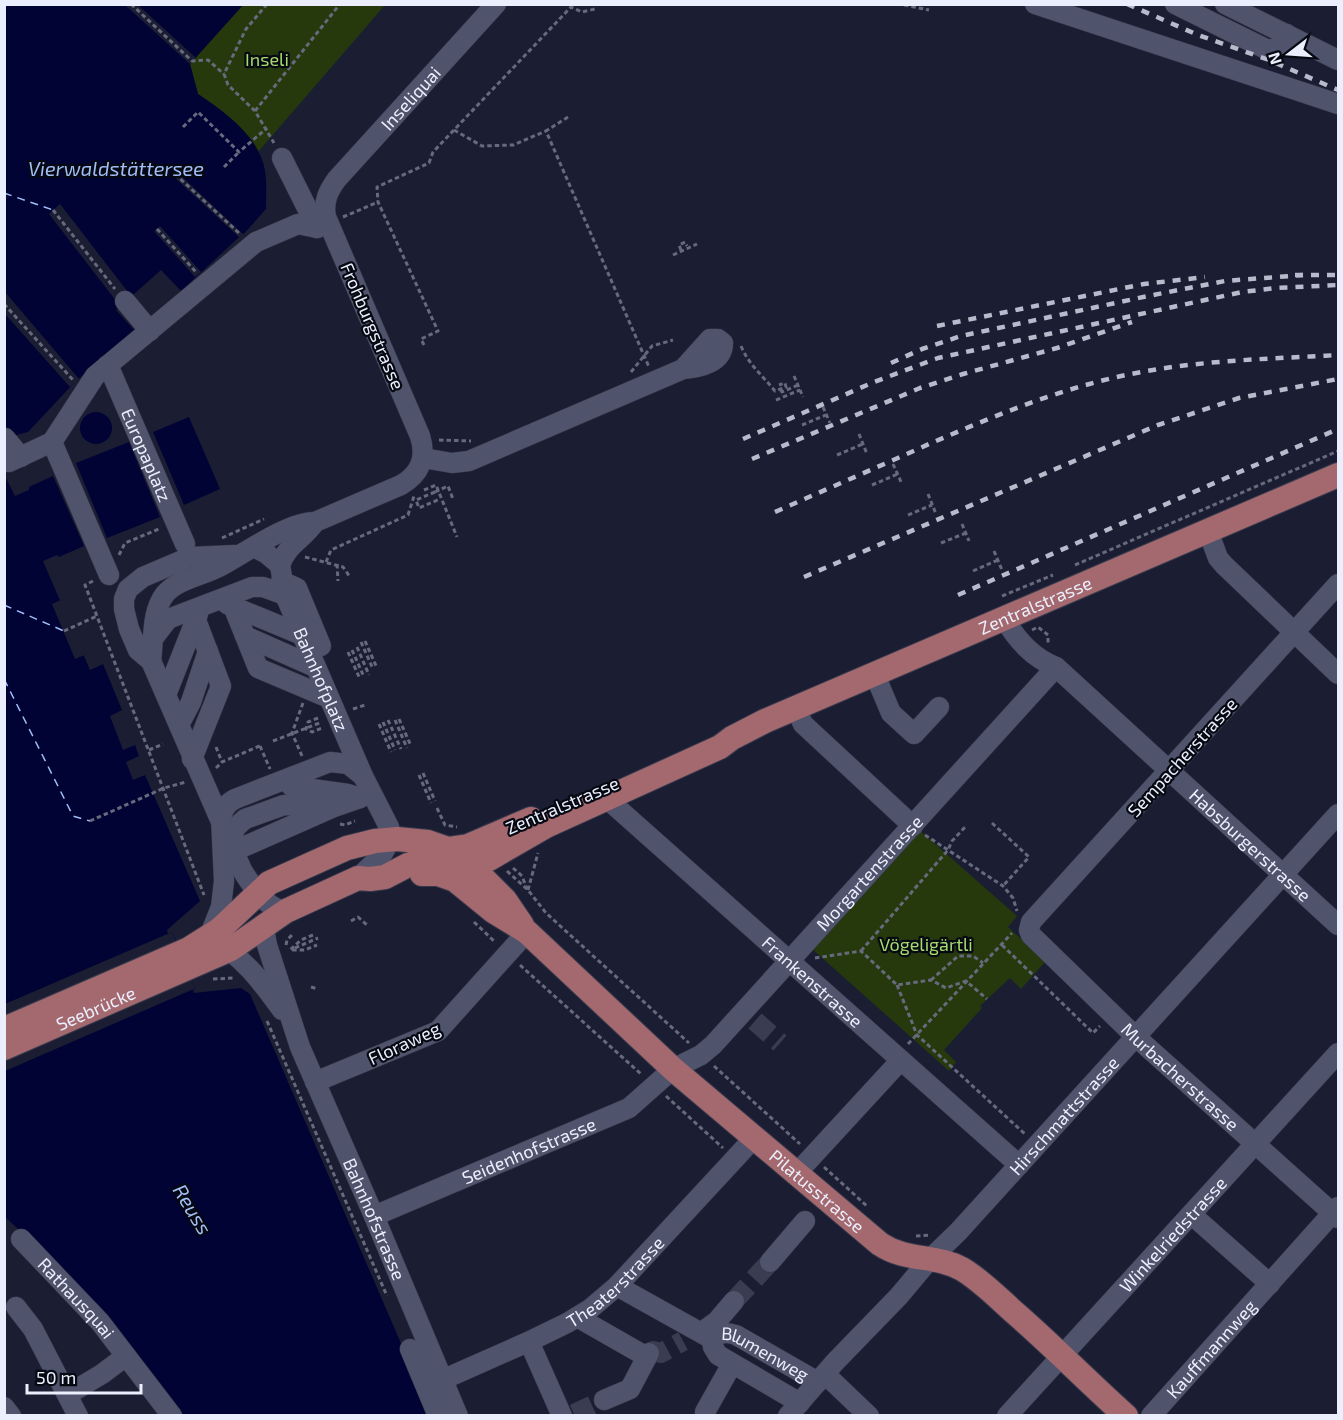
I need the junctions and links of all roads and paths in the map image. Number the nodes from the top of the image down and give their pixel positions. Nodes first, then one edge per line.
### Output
1 (130, 4) edge
2 (267, 4) edge
3 (340, 4) edge
4 (496, 4) edge
5 (1035, 4) edge
6 (1175, 4) edge
7 (1225, 4) edge
8 (904, 5) edge
9 (595, 9) dead end
10 (929, 10) dead end
11 (1287, 34) junction
12 (1338, 60) edge
13 (224, 74) junction
14 (1338, 104) edge
15 (255, 111) junction
16 (568, 117) dead end
17 (183, 127) dead end
18 (267, 128) junction
19 (454, 130) junction
20 (546, 131) junction
21 (239, 152) junction
22 (282, 158) joint
23 (224, 167) dead end
24 (175, 174) dead end
25 (328, 194) joint
26 (378, 202) junction
27 (53, 210) dead end
28 (341, 218) dead end
29 (157, 229) dead end
30 (246, 242) junction
31 (697, 244) dead end
32 (682, 250) junction
33 (202, 279) junction
34 (125, 301) joint
35 (4, 304) edge
36 (150, 332) junction
37 (673, 340) dead end
38 (424, 345) dead end
39 (641, 359) dead end
40 (108, 364) junction
41 (683, 369) dead end
42 (794, 376) dead end
43 (652, 377) junction
44 (798, 385) junction
45 (80, 388) junction
46 (800, 390) junction
47 (775, 391) dead end
48 (803, 398) dead end
49 (776, 400) dead end
50 (823, 407) dead end
51 (826, 415) junction
52 (830, 423) dead end
53 (802, 425) dead end
54 (859, 434) dead end
55 (5, 438) edge
56 (52, 442) junction
57 (863, 444) junction
58 (1338, 451) edge
59 (867, 454) dead end
60 (837, 455) dead end
61 (423, 458) junction
62 (893, 464) dead end
63 (898, 474) junction
64 (1338, 475) edge
65 (902, 484) dead end
66 (872, 485) dead end
67 (928, 494) dead end
68 (439, 499) junction
69 (453, 499) dead end
70 (932, 505) junction
71 (936, 514) dead end
72 (908, 515) dead end
73 (264, 519) dead end
74 (315, 522) junction
75 (962, 524) dead end
76 (236, 531) dead end
77 (1208, 531) junction
78 (966, 533) junction
79 (457, 537) dead end
80 (969, 541) dead end
81 (941, 543) dead end
82 (184, 544) joint
83 (254, 547) junction
84 (994, 551) dead end
85 (297, 554) dead end
86 (236, 555) junction
87 (998, 560) junction
88 (327, 562) junction
89 (337, 564) junction
90 (1068, 568) dead end
91 (1002, 570) dead end
92 (973, 571) dead end
93 (1058, 573) dead end
94 (109, 574) junction
95 (350, 577) dead end
96 (282, 580) junction
97 (338, 580) dead end
98 (1338, 584) edge
99 (1002, 596) dead end
100 (97, 616) junction
101 (1005, 620) junction
102 (219, 621) junction
103 (64, 631) dead end
104 (1294, 633) junction
105 (154, 636) junction
106 (363, 641) dead end
107 (357, 647) dead end
108 (350, 651) dead end
109 (312, 659) junction
110 (1056, 667) junction
111 (375, 669) dead end
112 (1338, 674) edge
113 (369, 675) dead end
114 (875, 675) junction
115 (362, 678) dead end
116 (165, 694) junction
117 (304, 700) dead end
118 (365, 705) dead end
119 (939, 707) dead end
120 (796, 708) junction
121 (346, 712) dead end
122 (318, 718) dead end
123 (388, 720) dead end
124 (397, 720) dead end
125 (324, 721) dead end
126 (381, 723) dead end
127 (322, 728) dead end
128 (306, 729) junction
129 (292, 733) junction
130 (732, 738) junction
131 (273, 741) dead end
132 (163, 744) dead end
133 (194, 746) junction
134 (409, 747) dead end
135 (401, 749) dead end
136 (149, 750) junction
137 (393, 751) dead end
138 (1170, 771) junction
139 (211, 772) dead end
140 (421, 774) dead end
141 (363, 776) junction
142 (187, 782) dead end
143 (282, 783) junction
144 (164, 788) junction
145 (609, 796) junction
146 (261, 799) junction
147 (367, 799) junction
148 (433, 802) dead end
149 (334, 807) junction
150 (437, 808) dead end
151 (1338, 814) edge
152 (90, 820) dead end
153 (356, 821) dead end
154 (992, 823) dead end
155 (345, 825) dead end
156 (966, 825) dead end
157 (913, 826) junction
158 (458, 827) dead end
159 (223, 828) junction
160 (388, 839) junction
161 (448, 849) junction
162 (948, 850) junction
163 (234, 851) junction
164 (469, 863) junction
165 (513, 868) dead end
166 (399, 871) junction
167 (507, 871) dead end
168 (1283, 875) junction
169 (358, 878) junction
170 (514, 885) dead end
171 (1004, 886) junction
172 (528, 890) junction
173 (258, 892) junction
174 (206, 900) dead end
175 (286, 911) junction
176 (466, 915) dead end
177 (351, 921) dead end
178 (1338, 925) edge
179 (367, 926) dead end
180 (264, 928) junction
181 (1023, 929) junction
182 (526, 932) junction
183 (292, 935) dead end
184 (312, 935) dead end
185 (209, 937) junction
186 (318, 938) dead end
187 (317, 945) dead end
188 (1002, 945) junction
189 (231, 949) junction
190 (290, 950) junction
191 (861, 951) junction
192 (507, 954) junction
193 (790, 961) junction
194 (984, 963) junction
195 (191, 967) junction
196 (239, 979) dead end
197 (931, 980) junction
198 (966, 981) junction
199 (897, 985) junction
200 (311, 987) dead end
201 (318, 988) dead end
202 (987, 999) dead end
203 (264, 1013) dead end
204 (1112, 1014) junction
205 (291, 1023) junction
206 (4, 1029) edge
207 (917, 1035) junction
208 (1136, 1037) junction
209 (692, 1046) dead end
210 (4, 1048) edge
211 (1338, 1053) edge
212 (899, 1058) junction
213 (673, 1068) junction
214 (649, 1081) dead end
215 (315, 1082) junction
216 (660, 1091) dead end
217 (754, 1138) junction
218 (1255, 1144) junction
219 (1037, 1145) junction
220 (728, 1152) dead end
221 (1019, 1166) junction
222 (796, 1174) junction
223 (1337, 1213) edge
224 (1192, 1215) junction
225 (374, 1216) junction
226 (805, 1221) dead end
227 (21, 1239) dead end
228 (930, 1259) junction
229 (770, 1262) tunnel mouth
230 (1270, 1284) junction
231 (617, 1286) junction
232 (734, 1301) tunnel mouth
233 (391, 1306) dead end
234 (16, 1307) dead end
235 (577, 1317) junction
236 (699, 1336) junction
237 (531, 1346) dead end
238 (410, 1349) dead end
239 (1061, 1355) junction
240 (126, 1356) junction
241 (733, 1356) junction
242 (442, 1380) junction
243 (72, 1392) dead end
244 (808, 1393) edge
245 (604, 1400) tunnel mouth
246 (4, 1407) edge
247 (705, 1412) dead end
248 (76, 1414) edge
249 (568, 1415) edge
250 (11, 1416) edge
251 (172, 1416) edge
252 (438, 1416) edge
253 (458, 1416) edge
254 (869, 1416) edge
255 (1007, 1416) edge
256 (1126, 1416) edge
257 (1151, 1416) edge

1 - 13 path
2 - 13 path
3 - 15 path
4 - 25 street, Inseliquai
5 - 14 street
6 - 11 street
7 - 11 street
8 - 10 path
9 - 19 path
11 - 12 street
13 - 15 path
15 - 18 path
16 - 20 path
17 - 21 path
18 - 21 path
18 - 22 path
19 - 20 path
19 - 26 path
20 - 43 path
21 - 23 path
22 - 30 street
24 - 30 path
25 - 61 street, Frohburgstrasse
26 - 28 path
26 - 38 path
27 - 34 path
29 - 33 path
30 - 33 street
31 - 32 path
32 - 32 path
33 - 36 street
34 - 36 street
35 - 45 path
36 - 40 street
37 - 39 path
40 - 45 street
40 - 82 street, Europaplatz
41 - 43 street
42 - 44 path
43 - 61 street
44 - 46 path
44 - 47 path
45 - 56 street
46 - 48 path
46 - 49 path
50 - 51 path
51 - 52 path
51 - 53 path
54 - 57 path
55 - 56 street
56 - 94 street
57 - 59 path
57 - 60 path
58 - 90 path
61 - 74 street
62 - 63 path
63 - 65 path
63 - 66 path
64 - 77 main road, Zentralstrasse
67 - 70 path
68 - 69 path, bridge
68 - 79 path
68 - 88 path
70 - 71 path
70 - 72 path
73 - 76 path
74 - 83 street
74 - 96 street
75 - 78 path
77 - 101 main road, Zentralstrasse
77 - 104 street
78 - 80 path
78 - 81 path
82 - 94 path
83 - 86 street
83 - 96 street, Bahnhofplatz
84 - 87 path
85 - 88 path
86 - 105 street
86 - 116 street
87 - 91 path
87 - 92 path
88 - 89 path
89 - 95 path
89 - 97 path
93 - 99 path
94 - 100 path
96 - 102 street
96 - 109 street, Bahnhofplatz
96 - 109 street
98 - 104 street, Sempacherstrasse
100 - 103 path
100 - 136 path
101 - 110 street, Habsburgerstrasse
101 - 114 main road, Zentralstrasse
102 - 105 street
102 - 109 street
102 - 109 street
102 - 109 street
102 - 116 street
102 - 116 street
102 - 133 street
104 - 112 street
104 - 138 street, Sempacherstrasse
105 - 116 street
106 - 111 path
107 - 113 path
108 - 115 path
109 - 141 street, Bahnhofplatz
110 - 138 street, Habsburgerstrasse
110 - 157 street, Morgartenstrasse
114 - 119 street
114 - 120 main road, Zentralstrasse
116 - 133 street
117 - 129 path
118 - 121 path
120 - 130 main road, Zentralstrasse
120 - 157 street
122 - 128 path
123 - 135 path
124 - 134 path
125 - 128 path
126 - 137 path
127 - 128 path
128 - 129 path
129 - 131 path
130 - 145 main road, Zentralstrasse
130 - 161 main road, Zentralstrasse
132 - 136 path
133 - 159 street
136 - 144 path
138 - 168 street, Habsburgerstrasse
138 - 181 street, Sempacherstrasse
139 - 143 path
140 - 148 path
141 - 143 street
141 - 147 street, Bahnhofplatz
141 - 159 street
142 - 144 path
143 - 146 street
143 - 147 street
144 - 152 path
144 - 174 path
145 - 164 main road, Zentralstrasse
145 - 193 street, Frankenstrasse
146 - 147 street
146 - 159 street
147 - 149 street
147 - 160 street, Bahnhofplatz
149 - 163 street
149 - 163 street
150 - 158 path
151 - 168 street, Hirschmattstrasse
153 - 155 path
154 - 171 path
156 - 162 path
157 - 162 path
157 - 193 street, Morgartenstrasse
159 - 163 street
159 - 185 street
160 - 161 main road, Zentralstrasse
160 - 169 street
160 - 173 main road
161 - 164 main road, Pilatusstrasse
162 - 171 path
162 - 191 path
163 - 173 street
164 - 166 main road, Zentralstrasse
164 - 182 main road, Pilatusstrasse
165 - 172 path
166 - 169 main road
166 - 182 main road, Pilatusstrasse
167 - 172 path
168 - 178 street, Habsburgerstrasse
168 - 208 street, Hirschmattstrasse
169 - 175 main road
170 - 172 path
171 - 181 path
172 - 209 path
173 - 175 street
173 - 185 main road
175 - 180 main road
176 - 192 path
177 - 179 path
180 - 189 main road
180 - 205 street, Bahnhofstrasse
181 - 188 path
181 - 204 street, Murbacherstrasse
182 - 192 street, Floraweg
182 - 213 main road, Pilatusstrasse
183 - 190 path
184 - 190 path
185 - 189 street
185 - 195 main road
186 - 190 path
187 - 190 path
188 - 194 path
188 - 204 path
189 - 195 main road
189 - 205 street, Bahnhofstrasse
191 - 193 path
191 - 199 path
192 - 214 path
192 - 215 street, Floraweg
193 - 212 street, Frankenstrasse
193 - 213 street, Morgartenstrasse
194 - 197 path
194 - 198 path
195 - 196 path
195 - 206 main road, Seebrücke
195 - 210 main road, Seebrücke
197 - 198 path
197 - 199 path
198 - 202 path
198 - 207 path
199 - 207 path
200 - 201 path
203 - 233 path
204 - 208 street, Murbacherstrasse
205 - 215 street, Bahnhofstrasse
207 - 212 path
207 - 219 path
208 - 218 street, Murbacherstrasse
208 - 219 street, Hirschmattstrasse
211 - 218 street, Winkelriedstrasse
212 - 221 street, Frankenstrasse
212 - 222 street
213 - 217 main road, Pilatusstrasse
213 - 225 street, Seidenhofstrasse
215 - 225 street, Bahnhofstrasse
216 - 220 path
217 - 222 main road, Pilatusstrasse
217 - 231 street, Theaterstrasse
218 - 223 street, Murbacherstrasse
218 - 224 street, Winkelriedstrasse
219 - 221 street, Hirschmattstrasse
221 - 228 street, Hirschmattstrasse
222 - 228 main road, Pilatusstrasse
223 - 230 street, Kauffmannweg
224 - 230 street, Kauffmannweg
224 - 239 street, Winkelriedstrasse
225 - 242 street, Bahnhofstrasse
226 - 229 street
227 - 240 street, Rathausquai
228 - 239 main road, Pilatusstrasse
228 - 244 street, Hirschmattstrasse
230 - 257 street, Kauffmannweg
231 - 235 street, Theaterstrasse
231 - 236 street, Blumenweg
232 - 236 street
234 - 248 street
235 - 242 street, Theaterstrasse
235 - 245 street
236 - 241 street, Blumenweg
236 - 244 street, Blumenweg
237 - 249 street
238 - 252 street
239 - 255 street, Winkelriedstrasse
239 - 256 main road, Pilatusstrasse
240 - 243 street
240 - 251 street, Rathausquai
241 - 244 street, Blumenweg
241 - 247 street
242 - 253 street, Bahnhofstrasse
244 - 254 street
246 - 250 street

